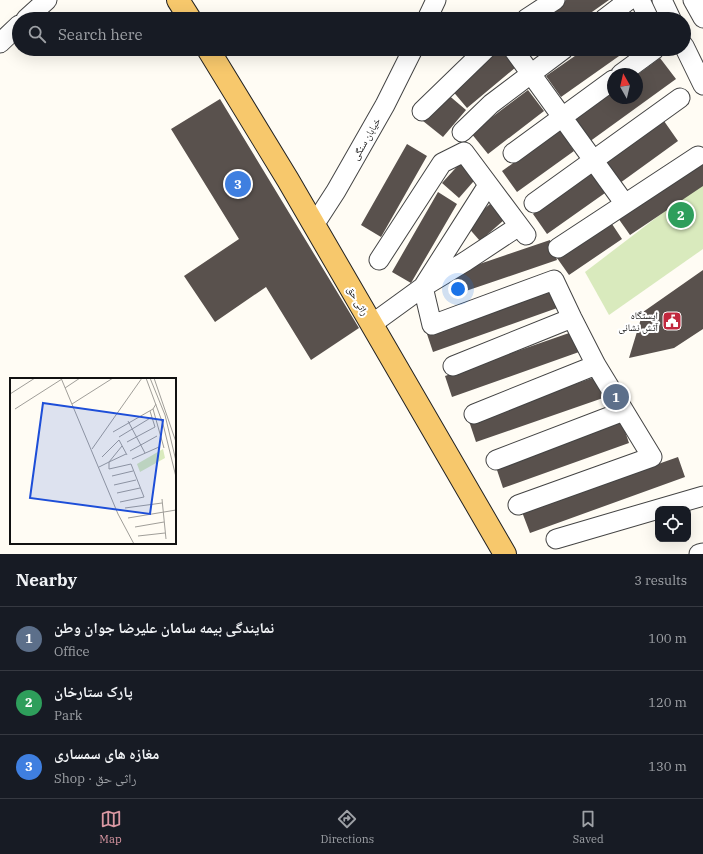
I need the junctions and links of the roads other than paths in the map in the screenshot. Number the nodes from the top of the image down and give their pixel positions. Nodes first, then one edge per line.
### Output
1 (47, 0) edge
2 (178, 0) edge
3 (436, 0) edge
4 (555, 0) edge
5 (630, 0) edge
6 (640, 0) edge
7 (662, 0) edge
8 (693, 0) edge
9 (34, 12) edge
10 (186, 12) edge
11 (430, 12) edge
12 (537, 12) edge
13 (614, 12) edge
14 (646, 12) edge
15 (668, 12) edge
16 (703, 18) edge
17 (12, 32) edge
18 (0, 43) edge
19 (212, 56) edge
20 (410, 56) edge
21 (479, 56) edge
22 (518, 56) edge
23 (555, 56) edge
24 (645, 56) edge
25 (689, 56) edge
26 (629, 68) edge
27 (531, 74) junction
28 (607, 84) edge
29 (703, 86) edge
30 (680, 98) dead end
31 (422, 111) dead end
32 (562, 117) junction
33 (462, 132) dead end
34 (513, 153) dead end
35 (698, 156) dead end
36 (594, 160) junction
37 (488, 185) junction
38 (534, 203) dead end
39 (625, 204) junction
40 (314, 226) junction
41 (558, 248) dead end
42 (379, 260) dead end
43 (423, 287) junction
44 (572, 318) junction
45 (372, 324) junction
46 (596, 365) junction
47 (452, 366) dead end
48 (624, 411) junction
49 (474, 414) dead end
50 (496, 460) dead end
51 (703, 496) edge
52 (518, 505) dead end
53 (556, 539) dead end
54 (703, 553) edge
55 (505, 554) edge
56 (699, 554) edge

1 - 9 street
2 - 10 main road
3 - 11 street
4 - 12 street
5 - 13 street
6 - 14 street
7 - 15 street
8 - 16 street
17 - 18 street
19 - 40 main road, راثی حق
20 - 40 street, خیابان سنگی
21 - 31 street
22 - 27 street
23 - 27 street
24 - 26 street
25 - 29 street
27 - 32 street
27 - 33 street
28 - 32 street
30 - 36 street
32 - 34 street
32 - 36 street
35 - 39 street
36 - 38 street
36 - 39 street
37 - 42 street
37 - 43 street
37 - 43 street
39 - 41 street
40 - 45 main road, راثی حق
43 - 44 street
43 - 45 street
44 - 46 street
44 - 47 street
45 - 55 main road, راثی حق
46 - 48 street
46 - 49 street
48 - 50 street
48 - 52 street
51 - 53 street
54 - 56 street

